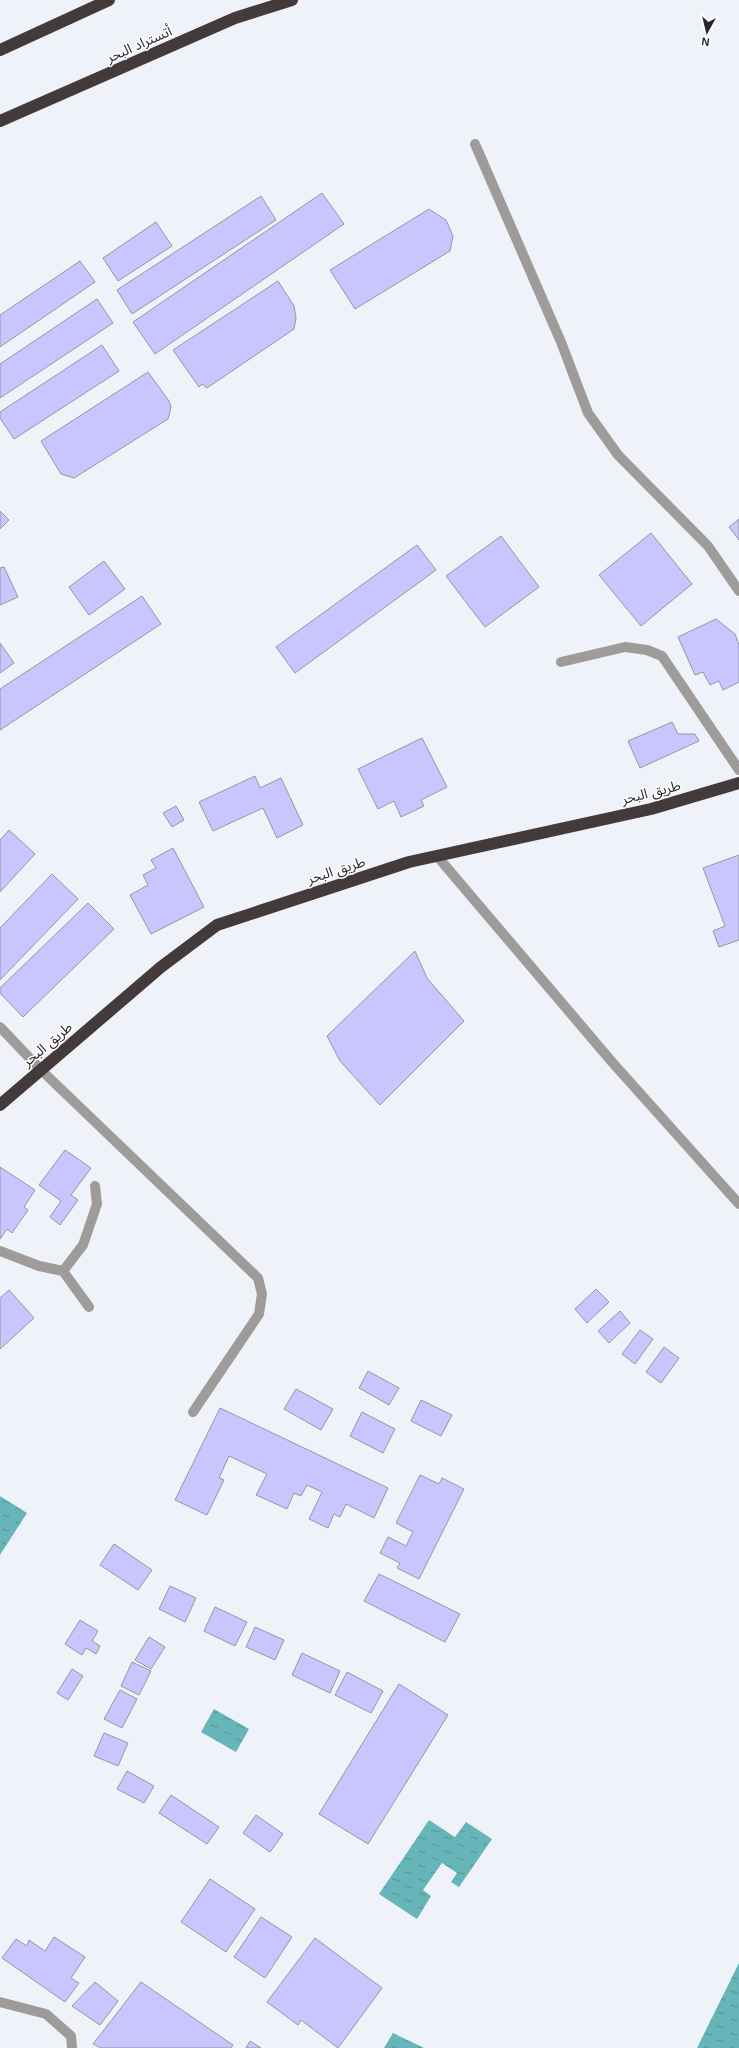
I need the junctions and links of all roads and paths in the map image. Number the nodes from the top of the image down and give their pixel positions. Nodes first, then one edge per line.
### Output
1 (108, 0) edge
2 (292, 0) edge
3 (0, 50) edge
4 (0, 120) edge
5 (475, 144) dead end
6 (739, 591) edge
7 (561, 662) dead end
8 (739, 770) edge
9 (739, 783) edge
10 (437, 856) junction
11 (0, 1027) edge
12 (40, 1069) junction
13 (0, 1105) edge
14 (95, 1186) dead end
15 (739, 1204) edge
16 (0, 1251) edge
17 (63, 1271) junction
18 (88, 1307) dead end
19 (193, 1412) dead end
20 (0, 2002) edge
21 (72, 2048) edge

1 - 3 highway
2 - 4 highway, أتستراد البحر
5 - 6 street
7 - 8 street
9 - 10 highway, طريق البحر
10 - 12 highway, طريق البحر
10 - 15 street
11 - 12 street
12 - 13 highway, طريق البحر
12 - 19 street
14 - 17 street
16 - 17 street
17 - 18 street
20 - 21 street

